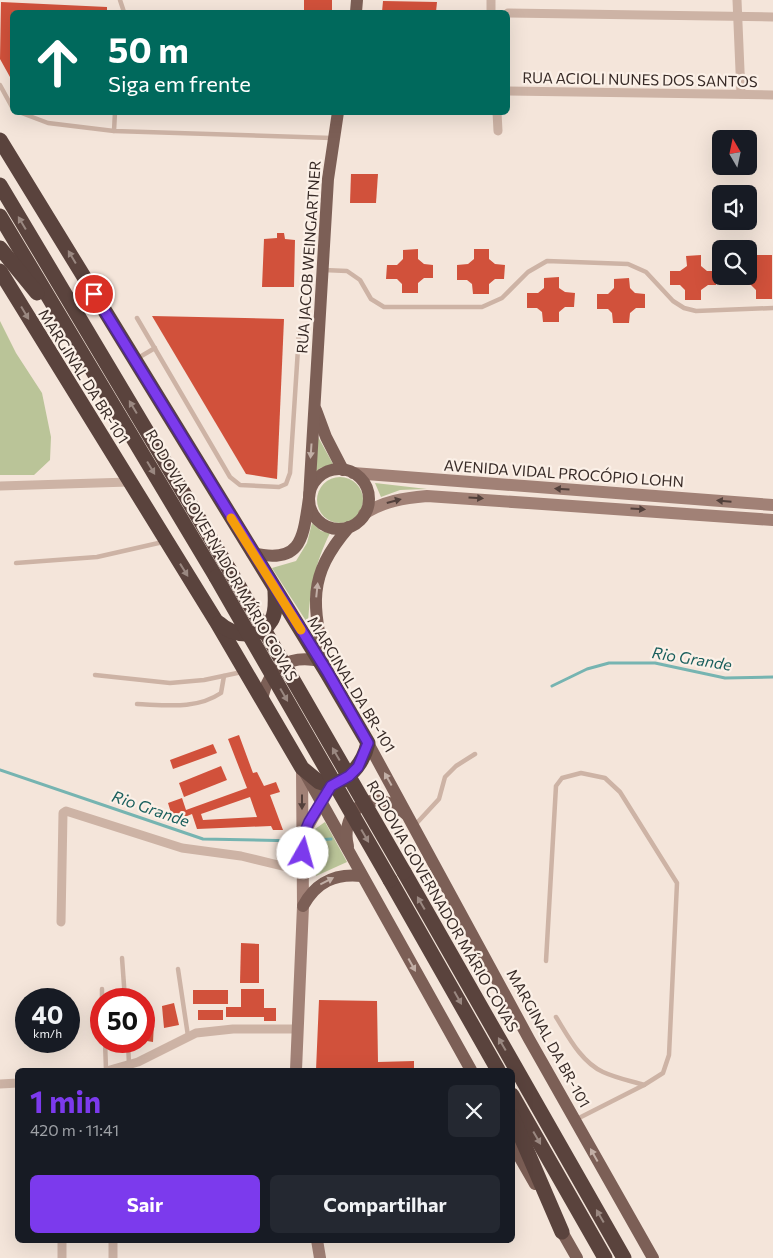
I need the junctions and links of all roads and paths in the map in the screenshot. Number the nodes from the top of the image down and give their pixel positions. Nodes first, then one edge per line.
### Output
1 (737, 0) edge
2 (510, 13) edge
3 (737, 17) junction
4 (773, 17) edge
5 (0, 85) edge
6 (510, 91) edge
7 (741, 94) junction
8 (773, 94) edge
9 (10, 103) edge
10 (27, 115) edge
11 (115, 115) edge
12 (337, 115) edge
13 (497, 115) edge
14 (114, 131) junction
15 (498, 131) dead end
16 (333, 138) junction
17 (0, 140) edge
18 (0, 185) edge
19 (0, 216) edge
20 (0, 248) edge
21 (323, 270) junction
22 (0, 272) edge
23 (773, 308) edge
24 (137, 318) dead end
25 (70, 333) junction
26 (299, 333) dead end
27 (155, 348) junction
28 (134, 360) junction
29 (314, 404) junction
30 (348, 471) junction
31 (129, 482) junction
32 (0, 486) edge
33 (309, 498) junction
34 (773, 505) edge
35 (364, 514) junction
36 (773, 520) edge
37 (350, 527) junction
38 (166, 541) junction
39 (252, 553) junction
40 (16, 563) dead end
41 (223, 573) junction
42 (275, 589) junction
43 (216, 621) junction
44 (324, 667) junction
45 (245, 671) junction
46 (95, 675) dead end
47 (224, 676) junction
48 (262, 700) junction
49 (137, 704) dead end
50 (368, 743) junction
51 (475, 754) dead end
52 (302, 768) junction
53 (331, 786) junction
54 (322, 804) junction
55 (411, 821) junction
56 (303, 836) junction
57 (350, 854) junction
58 (303, 871) junction
59 (362, 876) junction
60 (397, 876) junction
61 (303, 906) junction
62 (61, 922) dead end
63 (122, 958) dead end
64 (546, 961) dead end
65 (178, 969) dead end
66 (124, 988) edge
67 (556, 1017) dead end
68 (297, 1029) junction
69 (478, 1035) junction
70 (188, 1036) junction
71 (106, 1053) edge
72 (128, 1053) edge
73 (129, 1065) junction
74 (110, 1068) edge
75 (118, 1068) edge
76 (296, 1068) edge
77 (469, 1068) edge
78 (492, 1068) edge
79 (497, 1068) edge
80 (511, 1068) edge
81 (515, 1075) edge
82 (15, 1083) edge
83 (0, 1084) edge
84 (644, 1085) junction
85 (515, 1100) edge
86 (575, 1120) junction
87 (515, 1123) edge
88 (515, 1149) edge
89 (562, 1232) junction
90 (62, 1243) edge
91 (113, 1243) edge
92 (318, 1243) edge
93 (62, 1258) edge
94 (113, 1258) edge
95 (320, 1258) edge
96 (577, 1258) edge
97 (606, 1258) edge
98 (624, 1258) edge
99 (652, 1258) edge

1 - 3 street
2 - 3 street
3 - 4 street
3 - 7 street
5 - 9 lane
6 - 7 street, RUA ACIOLI NUNES DOS SANTOS
7 - 8 street, RUA ACIOLI NUNES DOS SANTOS
10 - 14 lane
11 - 14 lane
12 - 16 main road, RUA JACOB WEINGARTNER
13 - 15 street
14 - 16 lane
16 - 21 main road, RUA JACOB WEINGARTNER
28 -> 17 highway, MARGINAL DA BR-101
41 -> 18 highway, RODOVIA GOVERNADOR MÁRIO COVAS
19 - 25 highway, RODOVIA GOVERNADOR MÁRIO COVAS
20 - 25 highway
21 - 23 lane
21 - 29 main road, RUA JACOB WEINGARTNER
22 -> 31 highway, MARGINAL DA BR-101
24 - 27 lane
25 -> 41 highway, RODOVIA GOVERNADOR MÁRIO COVAS
26 - 27 lane
27 - 28 lane
28 - 39 highway, MARGINAL DA BR-101
29 - 30 main road, RUA JACOB WEINGARTNER
29 -> 33 main road, RUA JACOB WEINGARTNER
30 - 33 main road
34 -> 30 street, AVENIDA VIDAL PROCÓPIO LOHN
30 - 35 main road
31 - 32 street
31 - 38 highway, MARGINAL DA BR-101
33 - 37 main road
33 - 39 main road, RUA JACOB WEINGARTNER
35 -> 36 street, AVENIDA VIDAL PROCÓPIO LOHN
35 - 37 main road
44 -> 37 main road
38 - 40 lane
38 -> 43 highway, MARGINAL DA BR-101
39 - 42 highway, MARGINAL DA BR-101
41 - 60 highway, RODOVIA GOVERNADOR MÁRIO COVAS, bridge
42 - 43 highway
42 - 44 highway, MARGINAL DA BR-101
43 - 45 highway, MARGINAL DA BR-101
44 - 48 main road
44 - 50 highway, MARGINAL DA BR-101
45 - 47 lane
45 - 48 highway, MARGINAL DA BR-101
46 - 47 lane
47 - 49 lane
48 - 52 highway, MARGINAL DA BR-101
50 - 53 highway
55 -> 50 main road, MARGINAL DA BR-101
51 - 55 lane
52 - 53 highway
52 - 54 main road, MARGINAL DA BR-101
52 -> 56 street
53 - 54 street
54 - 56 street
54 - 57 main road, MARGINAL DA BR-101
55 - 57 main road
55 - 86 main road, MARGINAL DA BR-101
56 - 58 street
57 - 59 main road, MARGINAL DA BR-101
58 - 61 street
58 - 62 street
61 -> 59 main road
59 -> 77 main road, MARGINAL DA BR-101
60 -> 69 highway, RODOVIA GOVERNADOR MÁRIO COVAS
80 -> 60 highway, RODOVIA GOVERNADOR MÁRIO COVAS
61 - 68 street
63 - 66 lane
64 - 84 lane
65 - 70 lane
67 - 84 lane
68 - 70 street
68 - 76 street
69 - 78 highway
69 - 79 highway, RODOVIA GOVERNADOR MÁRIO COVAS
70 - 73 street
71 - 74 lane
72 - 73 lane
73 - 75 street
98 -> 81 highway, RODOVIA GOVERNADOR MÁRIO COVAS
82 - 83 street
84 - 86 lane
85 -> 97 highway
99 -> 86 main road, MARGINAL DA BR-101
87 - 89 highway
88 - 89 main road
89 - 96 main road
90 - 93 street
91 - 94 street
92 - 95 street

